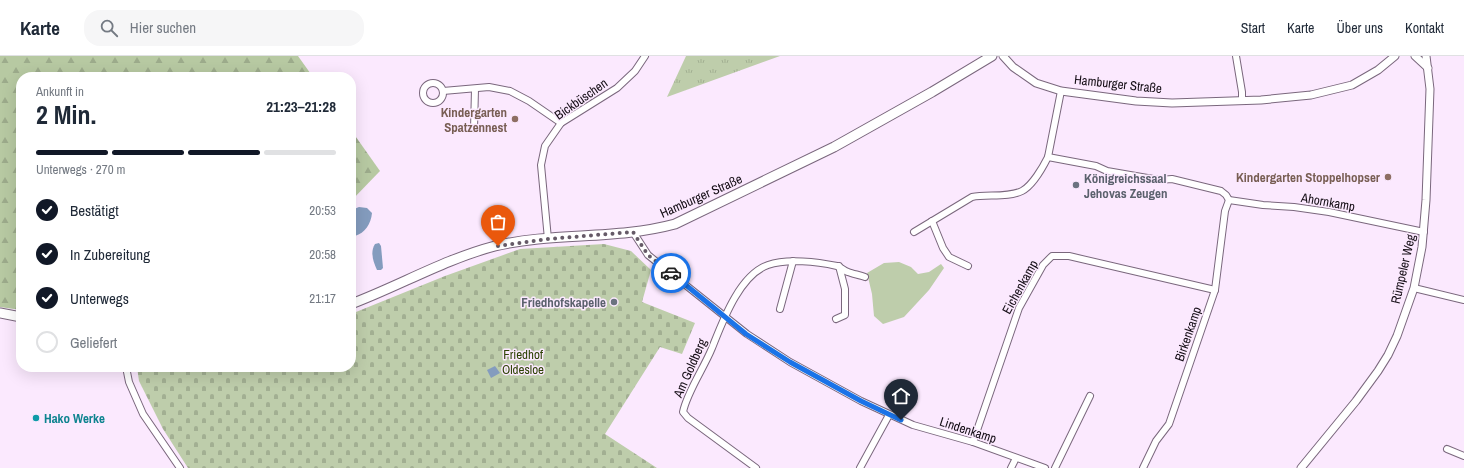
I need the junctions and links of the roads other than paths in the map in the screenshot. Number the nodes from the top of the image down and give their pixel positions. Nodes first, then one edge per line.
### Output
1 (645, 56) edge
2 (992, 56) edge
3 (1003, 56) edge
4 (1236, 56) edge
5 (1395, 56) edge
6 (1415, 56) edge
7 (1426, 56) edge
8 (1428, 68) junction
9 (475, 89) junction
10 (443, 91) dead end
11 (1061, 91) junction
12 (1242, 101) junction
13 (561, 123) junction
14 (474, 129) dead end
15 (1048, 157) junction
16 (1229, 200) junction
17 (932, 221) junction
18 (633, 232) junction
19 (914, 232) dead end
20 (1424, 232) junction
21 (548, 239) junction
22 (792, 261) junction
23 (839, 266) junction
24 (968, 266) dead end
25 (865, 277) dead end
26 (1414, 288) junction
27 (1215, 290) junction
28 (1464, 300) edge
29 (356, 302) edge
30 (780, 309) dead end
31 (0, 313) edge
32 (16, 316) edge
33 (724, 316) junction
34 (836, 319) dead end
35 (127, 372) edge
36 (1090, 396) dead end
37 (889, 415) junction
38 (973, 442) junction
39 (1447, 449) dead end
40 (1464, 456) edge
41 (1016, 458) junction
42 (180, 468) edge
43 (756, 468) edge
44 (860, 468) edge
45 (1011, 468) edge
46 (1045, 468) edge
47 (1055, 468) edge
48 (1143, 468) edge
49 (1301, 468) edge

1 - 13 street, Bickbüschen
2 - 18 main road, Hamburger Straße
3 - 11 street, Hamburger Straße
4 - 12 street
5 - 12 street, Hamburger Straße
6 - 8 street
7 - 8 street, Rümpeler Weg
8 - 20 street, Rümpeler Weg
9 - 10 street
9 - 13 street
9 - 14 street
11 - 12 street, Hamburger Straße
11 - 15 street
13 - 21 street, Bickbüschen
15 - 16 street
15 - 17 street
16 - 20 street, Ahornkamp
16 - 27 street, Birkenkamp
17 - 19 street
17 - 24 street
18 - 21 main road, Hamburger Straße
18 - 33 street, Lindenkamp
20 - 26 street, Rümpeler Weg
21 - 29 main road, Hamburger Straße
22 - 23 street
22 - 30 street
22 - 33 street
23 - 25 street
23 - 34 street
26 - 28 street
26 - 49 street, Rümpeler Weg
27 - 38 street, Eichenkamp
27 - 48 street, Birkenkamp
31 - 32 main road
33 - 37 street, Lindenkamp
33 - 43 street, Am Goldberg
35 - 42 street
36 - 47 street
37 - 38 street, Lindenkamp
37 - 44 street
38 - 41 street, Lindenkamp
39 - 40 street
41 - 45 street
41 - 46 street, Lindenkamp

